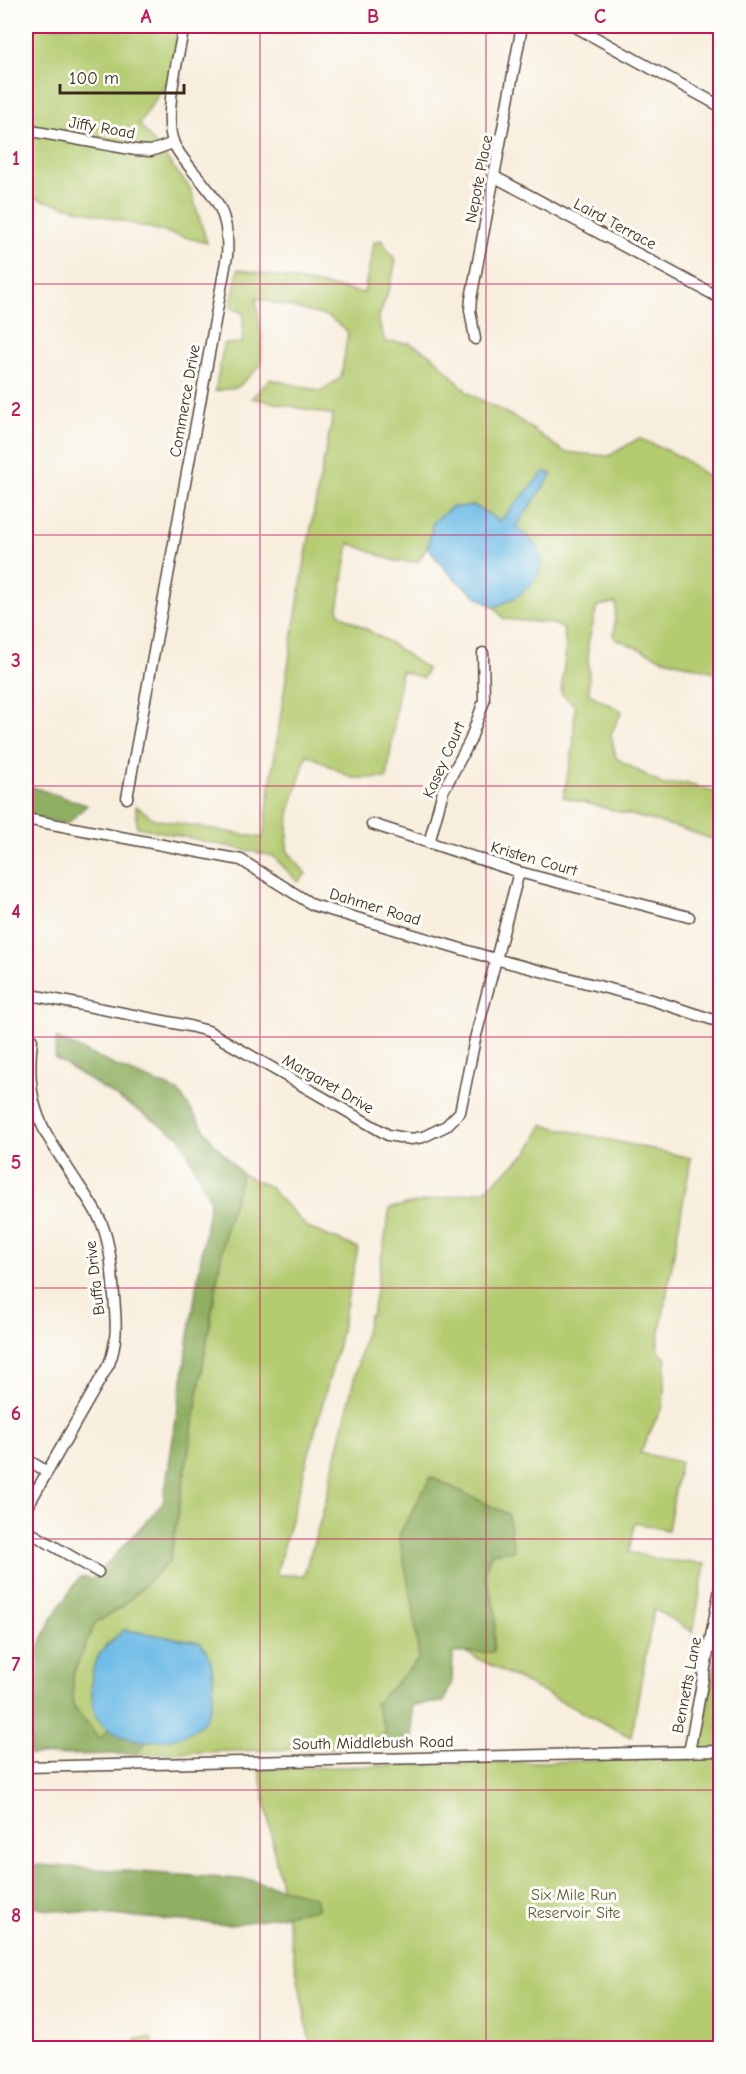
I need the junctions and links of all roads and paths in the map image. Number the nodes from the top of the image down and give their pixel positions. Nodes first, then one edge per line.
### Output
1 (184, 26) edge
2 (522, 26) edge
3 (574, 26) edge
4 (720, 106) edge
5 (26, 130) edge
6 (173, 143) junction
7 (495, 177) junction
8 (720, 298) edge
9 (475, 339) dead end
10 (483, 653) dead end
11 (127, 798) dead end
12 (26, 819) edge
13 (372, 824) dead end
14 (429, 843) junction
15 (519, 872) junction
16 (689, 917) dead end
17 (495, 959) junction
18 (26, 994) edge
19 (720, 1022) edge
20 (32, 1040) dead end
21 (26, 1459) edge
22 (46, 1471) junction
23 (26, 1509) edge
24 (26, 1530) edge
25 (99, 1572) dead end
26 (720, 1589) edge
27 (720, 1751) edge
28 (689, 1752) junction
29 (26, 1767) edge

1 - 6 street, Commerce Drive
2 - 7 street, Nepote Place
3 - 4 street
5 - 6 street, Jiffy Road
6 - 11 street, Commerce Drive
7 - 8 street, Laird Terrace
7 - 9 street, Nepote Place
10 - 14 street, Kasey Court
12 - 17 street, Dahmer Road
13 - 14 street, Kristen Court
14 - 15 street, Kristen Court
15 - 16 street, Kristen Court
15 - 17 street, Margaret Drive
17 - 18 street, Margaret Drive
17 - 19 street, Dahmer Road
20 - 22 street, Buffa Drive
21 - 22 street
22 - 23 street, Buffa Drive
24 - 25 street
26 - 28 street, Bennetts Lane
27 - 28 street, South Middlebush Road
28 - 29 street, South Middlebush Road

